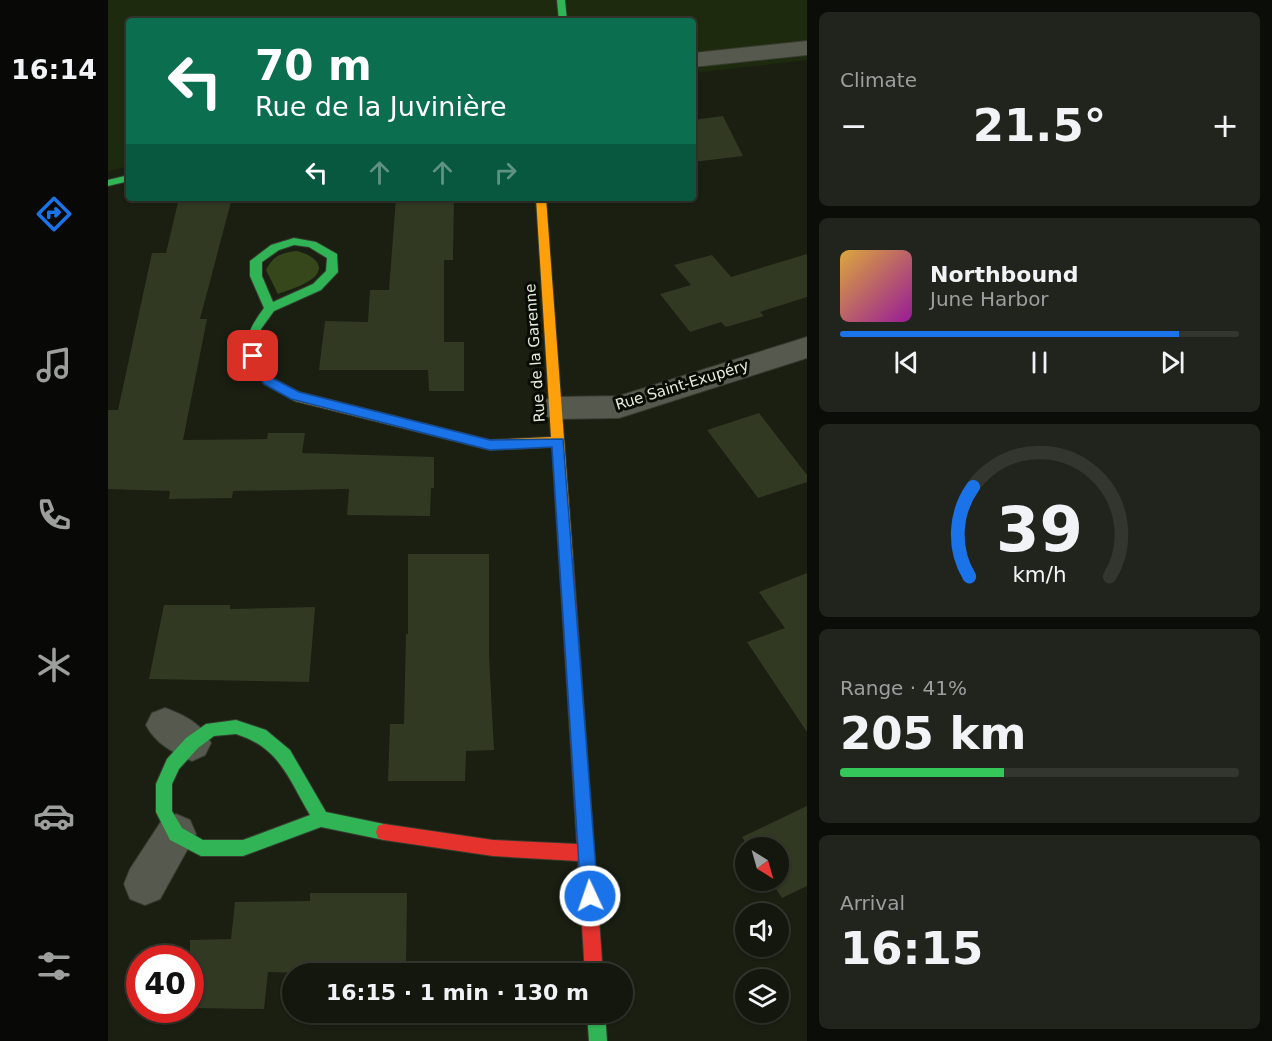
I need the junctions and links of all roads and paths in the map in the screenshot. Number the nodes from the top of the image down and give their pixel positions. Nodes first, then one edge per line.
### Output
1 (561, 0) edge
2 (563, 18) edge
3 (807, 48) edge
4 (696, 60) edge
5 (126, 179) edge
6 (108, 183) edge
7 (541, 201) edge
8 (270, 308) junction
9 (807, 347) edge
10 (555, 408) junction
11 (558, 442) junction
12 (321, 819) junction
13 (176, 834) junction
14 (587, 853) junction
15 (145, 884) dead end
16 (593, 963) edge
17 (597, 1023) edge
18 (598, 1041) edge

1 - 2 street
3 - 4 street
5 - 6 street
7 - 10 street, Rue de la Garenne
8 - 8 street
8 - 11 street
9 - 10 street, Rue Saint-Exupéry
10 - 11 street, Rue de la Garenne
11 - 14 street, Rue de la Garenne
12 - 13 street
12 - 13 street
12 - 14 street
13 - 15 street
14 - 16 street, Rue de la Garenne
17 - 18 street

